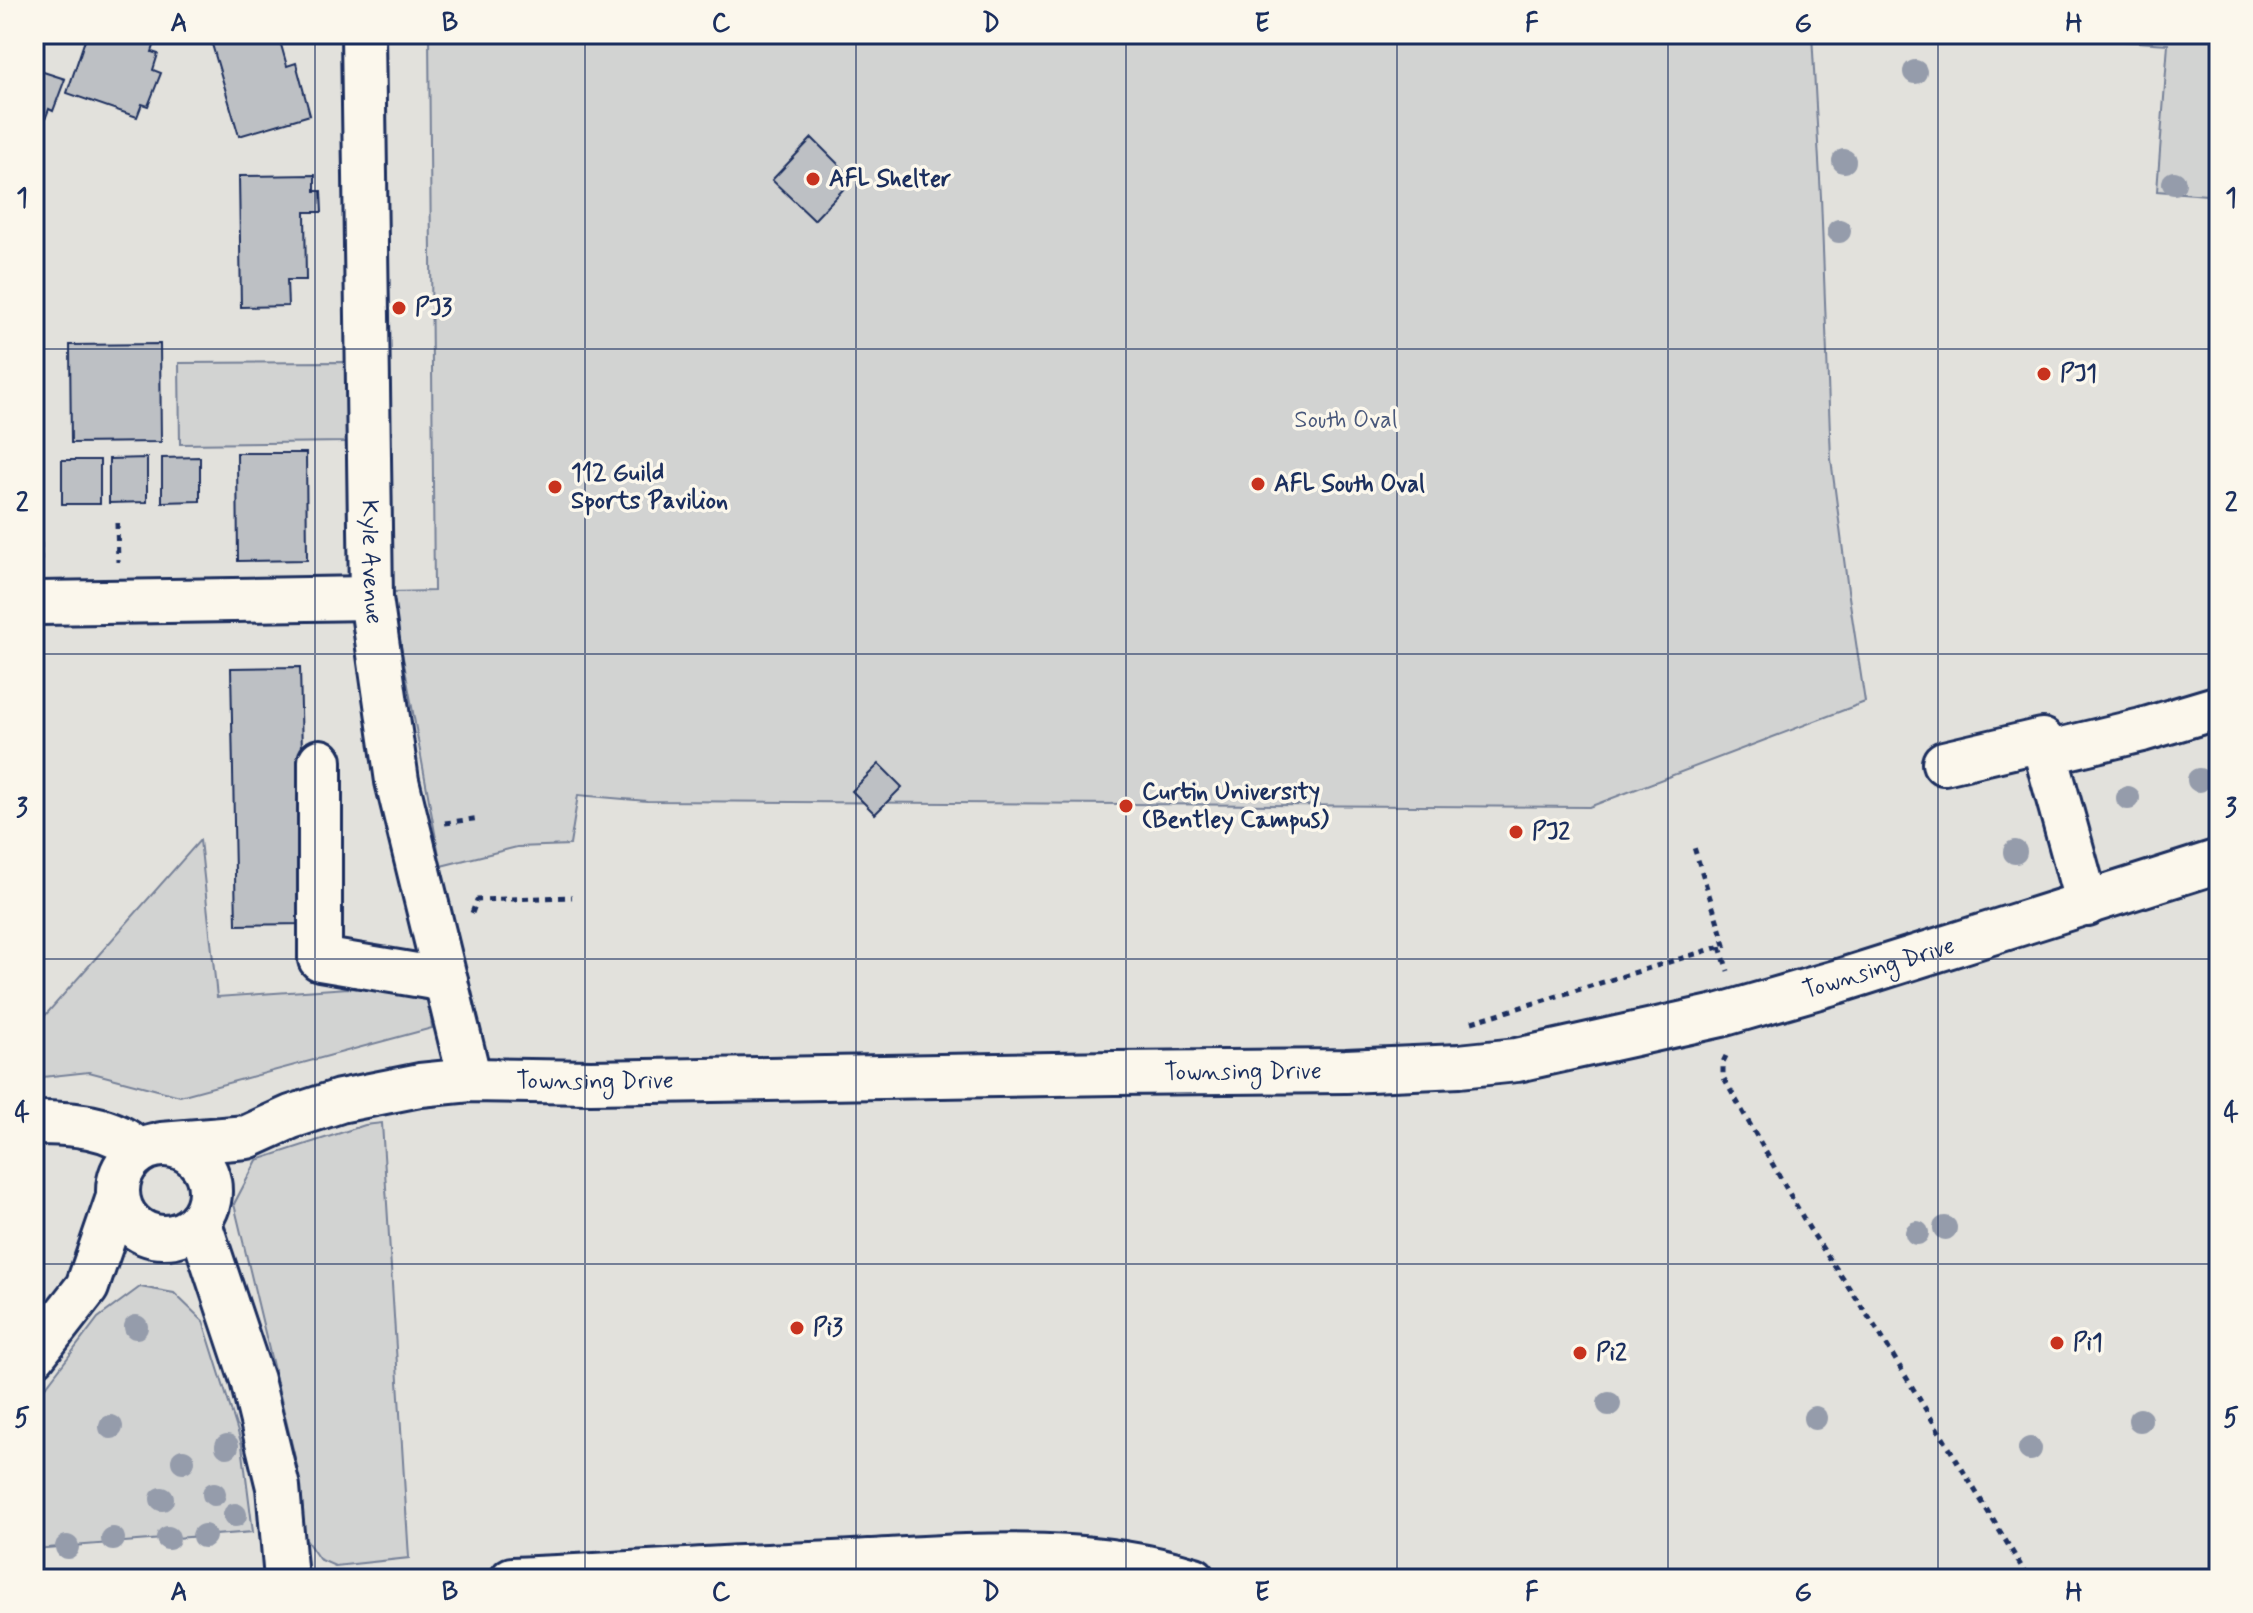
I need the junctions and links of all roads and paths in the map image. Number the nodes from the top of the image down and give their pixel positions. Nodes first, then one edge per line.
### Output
1 (363, 34) edge
2 (34, 256) edge
3 (371, 598) junction
4 (40, 603) joint
5 (2219, 707) edge
6 (2046, 753) junction
7 (320, 761) dead end
8 (1944, 763) dead end
9 (1693, 844) dead end
10 (2219, 861) edge
11 (572, 897) dead end
12 (2087, 904) junction
13 (466, 925) dead end
14 (1720, 946) junction
15 (1728, 974) dead end
16 (446, 980) junction
17 (1467, 1023) dead end
18 (1729, 1050) dead end
19 (470, 1080) junction
20 (34, 1123) edge
21 (247, 1137) junction
22 (150, 1148) junction
23 (118, 1197) junction
24 (193, 1215) junction
25 (87, 1287) junction
26 (34, 1355) edge
27 (286, 1579) edge
28 (512, 1579) edge
29 (1194, 1579) edge
30 (2029, 1579) edge

1 - 3 street, Kyle Avenue
2 - 4 path
3 - 4 street
3 - 16 street, Kyle Avenue
5 - 6 street
6 - 8 street
6 - 12 street
7 - 16 street
9 - 14 path
10 - 12 street, Townsing Drive
11 - 13 path
12 - 19 street, Townsing Drive
14 - 15 path
14 - 17 path
16 - 19 street, Kyle Avenue
18 - 30 path
19 - 21 street, Townsing Drive
20 - 22 street
21 - 22 street, Townsing Drive
21 - 24 street, Townsing Drive
22 - 23 street
22 - 24 street
23 - 24 street
23 - 25 street, Townsing Drive
24 - 25 street, Townsing Drive
24 - 27 street
25 - 26 street, Townsing Drive
28 - 29 street

